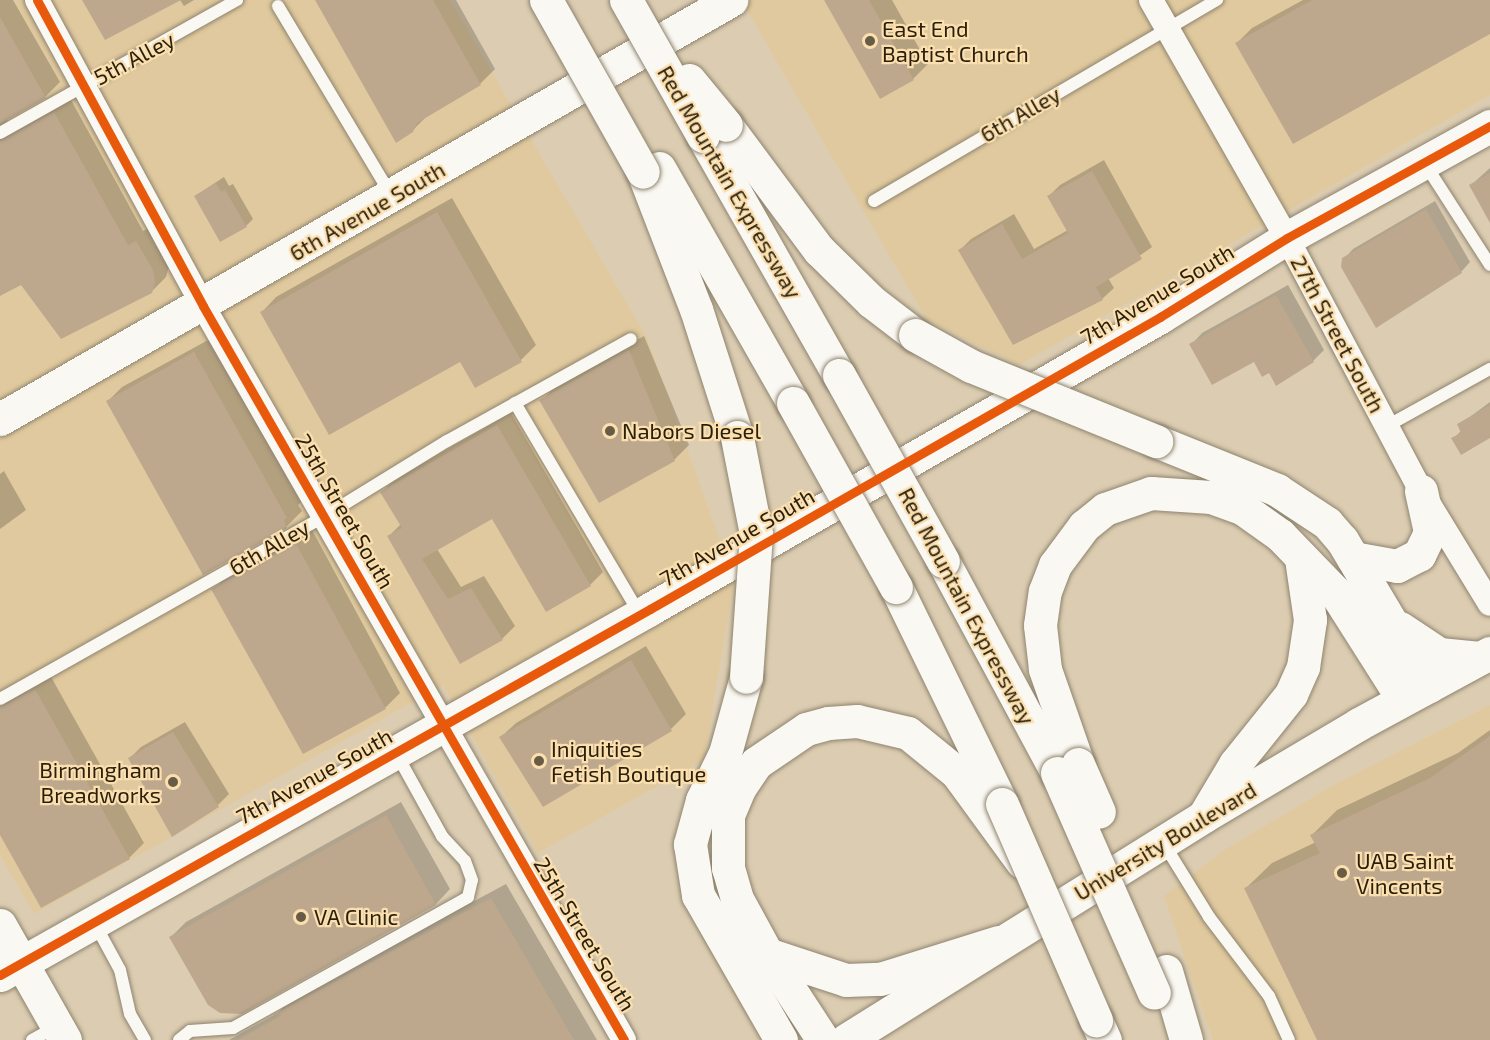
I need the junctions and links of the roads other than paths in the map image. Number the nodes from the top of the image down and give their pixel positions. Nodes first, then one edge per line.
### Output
1 (37, 0) edge
2 (237, 0) edge
3 (546, 0) edge
4 (564, 0) edge
5 (731, 0) edge
6 (1151, 0) edge
7 (1217, 0) edge
8 (278, 6) dead end
9 (630, 6) edge
10 (1167, 28) junction
11 (85, 84) junction
12 (1490, 126) edge
13 (715, 130) junction
14 (0, 134) edge
15 (1425, 163) junction
16 (650, 168) junction
17 (392, 196) junction
18 (874, 201) dead end
19 (1287, 238) junction
20 (1490, 265) edge
21 (202, 306) junction
22 (630, 339) dead end
23 (1490, 369) edge
24 (515, 403) junction
25 (0, 419) edge
26 (1387, 426) junction
27 (1421, 491) junction
28 (325, 516) junction
29 (1301, 558) junction
30 (1353, 558) junction
31 (1490, 604) edge
32 (640, 614) junction
33 (1393, 624) junction
34 (1485, 656) edge
35 (1416, 692) junction
36 (0, 699) edge
37 (443, 727) junction
38 (396, 753) junction
39 (1067, 768) junction
40 (993, 810) junction
41 (1204, 816) junction
42 (1163, 843) junction
43 (94, 922) junction
44 (0, 925) edge
45 (998, 942) junction
46 (767, 954) junction
47 (11, 969) edge
48 (1160, 982) junction
49 (1100, 1030) edge
50 (51, 1035) edge
51 (145, 1040) edge
52 (179, 1040) edge
53 (624, 1040) edge
54 (781, 1040) edge
55 (823, 1040) edge
56 (846, 1040) edge
57 (1170, 1040) edge
58 (1186, 1040) edge
59 (1289, 1040) edge

1 - 11 street, 25th Street South
2 - 11 lane, 5th Alley
3 - 16 main road, bridge
4 - 16 main road
5 - 17 main road, 6th Avenue South
6 - 10 street, 27th Street South
7 - 10 lane, 6th Alley
8 - 17 lane
9 - 13 main road, Red Mountain Expressway, bridge
10 - 18 lane, 6th Alley
10 - 19 street, 27th Street South
11 - 14 lane, 5th Alley
11 - 21 street, 25th Street South
12 - 15 main road, 7th Avenue South
13 - 30 main road, bridge
13 - 39 main road, Red Mountain Expressway, bridge
15 - 19 main road, 7th Avenue South
15 - 20 lane
16 - 40 main road, bridge
16 - 54 main road, bridge
17 - 21 main road, 6th Avenue South
19 - 26 street, 27th Street South
19 - 32 main road, 7th Avenue South
21 - 25 main road, 6th Avenue South
21 - 28 street, 25th Street South
22 - 24 lane, 6th Alley
23 - 26 lane
24 - 28 lane, 6th Alley
24 - 32 lane
26 - 27 street, 27th Street South
27 - 30 main road
27 - 31 street, 27th Street South
28 - 36 lane, 6th Alley
28 - 37 street, 25th Street South
29 - 35 main road
29 - 39 main road
29 - 41 main road
30 - 33 main road
32 - 37 main road, 7th Avenue South
33 - 34 main road
33 - 35 main road
34 - 35 main road, University Boulevard
35 - 41 main road, University Boulevard
37 - 38 main road, 7th Avenue South
37 - 53 street, 25th Street South
38 - 43 main road, 7th Avenue South
38 - 52 lane
39 - 48 main road, bridge
40 - 46 main road
40 - 49 main road, bridge
41 - 42 main road, University Boulevard
42 - 45 main road, University Boulevard
42 - 59 lane
43 - 47 main road, 7th Avenue South
43 - 51 lane
44 - 47 main road
45 - 46 main road
45 - 56 main road, University Boulevard
46 - 55 main road
47 - 50 main road
48 - 57 main road
48 - 58 main road

